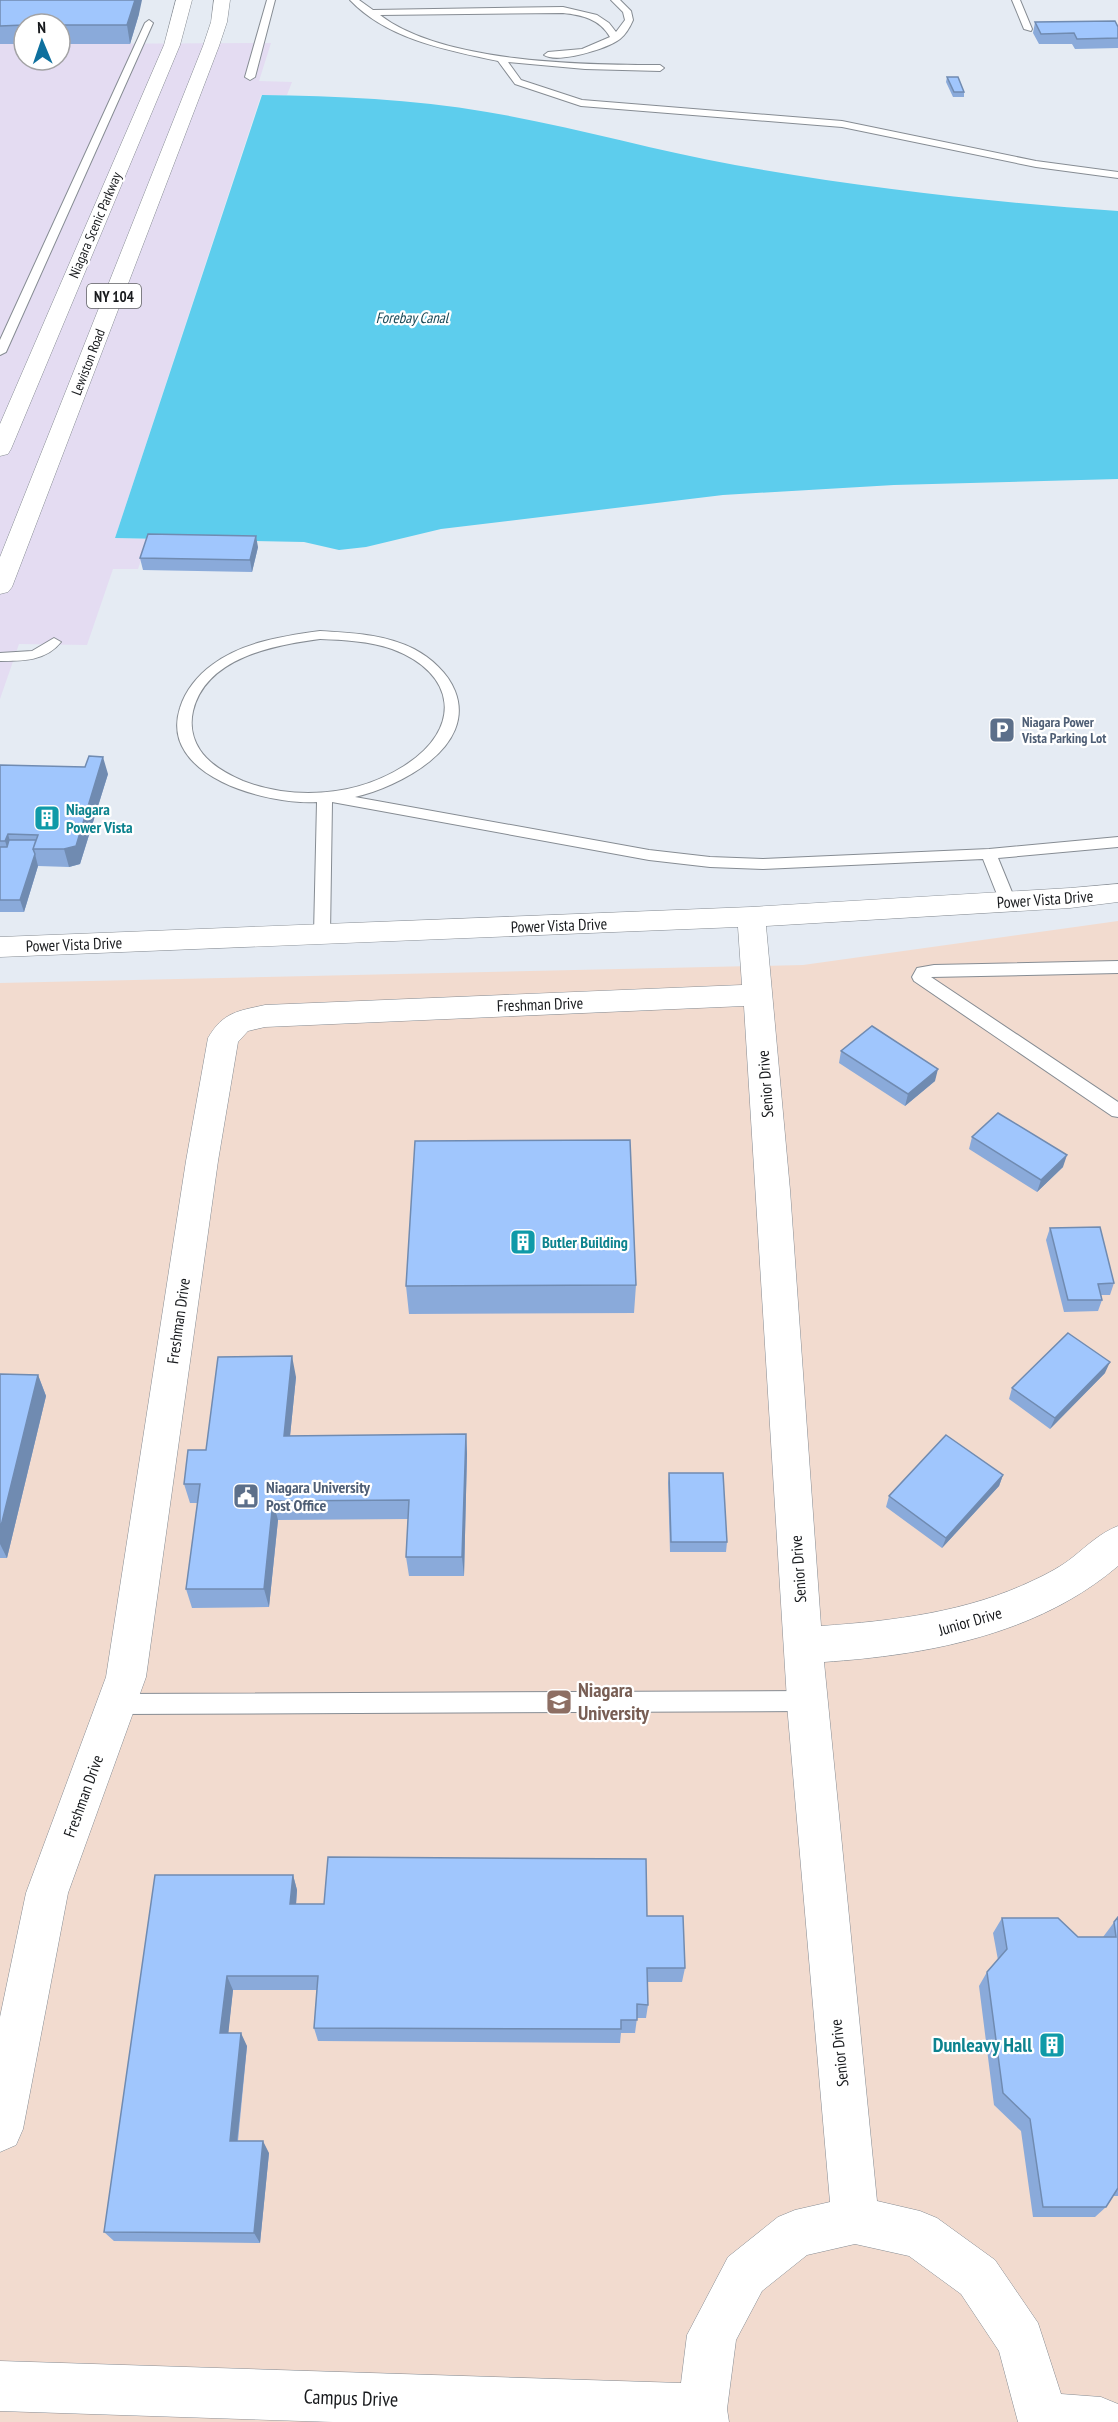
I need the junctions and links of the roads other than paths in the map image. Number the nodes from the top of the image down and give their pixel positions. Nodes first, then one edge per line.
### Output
1 (184, 0) edge
2 (222, 0) edge
3 (271, 0) edge
4 (354, 0) edge
5 (615, 0) edge
6 (1017, 0) edge
7 (367, 13) junction
8 (149, 23) dead end
9 (1028, 29) dead end
10 (615, 38) junction
11 (501, 58) junction
12 (660, 68) dead end
13 (250, 77) dead end
14 (1118, 175) edge
15 (0, 352) edge
16 (0, 449) edge
17 (0, 587) edge
18 (54, 642) dead end
19 (0, 657) edge
20 (325, 796) junction
21 (1118, 842) edge
22 (989, 854) junction
23 (1118, 893) edge
24 (1008, 902) junction
25 (750, 917) junction
26 (322, 934) junction
27 (0, 947) edge
28 (1118, 967) edge
29 (759, 995) junction
30 (1118, 1111) edge
31 (1118, 1543) edge
32 (803, 1646) junction
33 (807, 1701) junction
34 (117, 1704) junction
35 (0, 2129) edge
36 (855, 2220) junction
37 (0, 2386) edge
38 (703, 2416) edge
39 (1043, 2420) edge
40 (1101, 2422) edge

1 - 16 street, Niagara Scenic Parkway
2 - 17 street, Lewiston Road / NY 104
3 - 13 lane
4 - 7 lane
5 - 10 lane
6 - 9 lane
7 - 10 lane
7 - 11 lane
8 - 15 lane
10 - 11 lane
11 - 12 lane
11 - 14 lane
18 - 19 lane
20 - 20 lane
20 - 22 lane
20 - 26 lane
21 - 22 lane
22 - 24 lane
23 - 24 street, Power Vista Drive
24 - 25 street, Power Vista Drive
25 - 26 street, Power Vista Drive
25 - 29 street, Senior Drive
26 - 27 street, Power Vista Drive
28 - 30 lane
29 - 32 street, Senior Drive
29 - 34 street, Freshman Drive
31 - 32 street, Junior Drive
32 - 33 street, Senior Drive
33 - 34 lane
33 - 36 street, Senior Drive
34 - 35 street, Freshman Drive
36 - 38 street
36 - 39 street
37 - 38 street, Campus Drive
39 - 40 street

